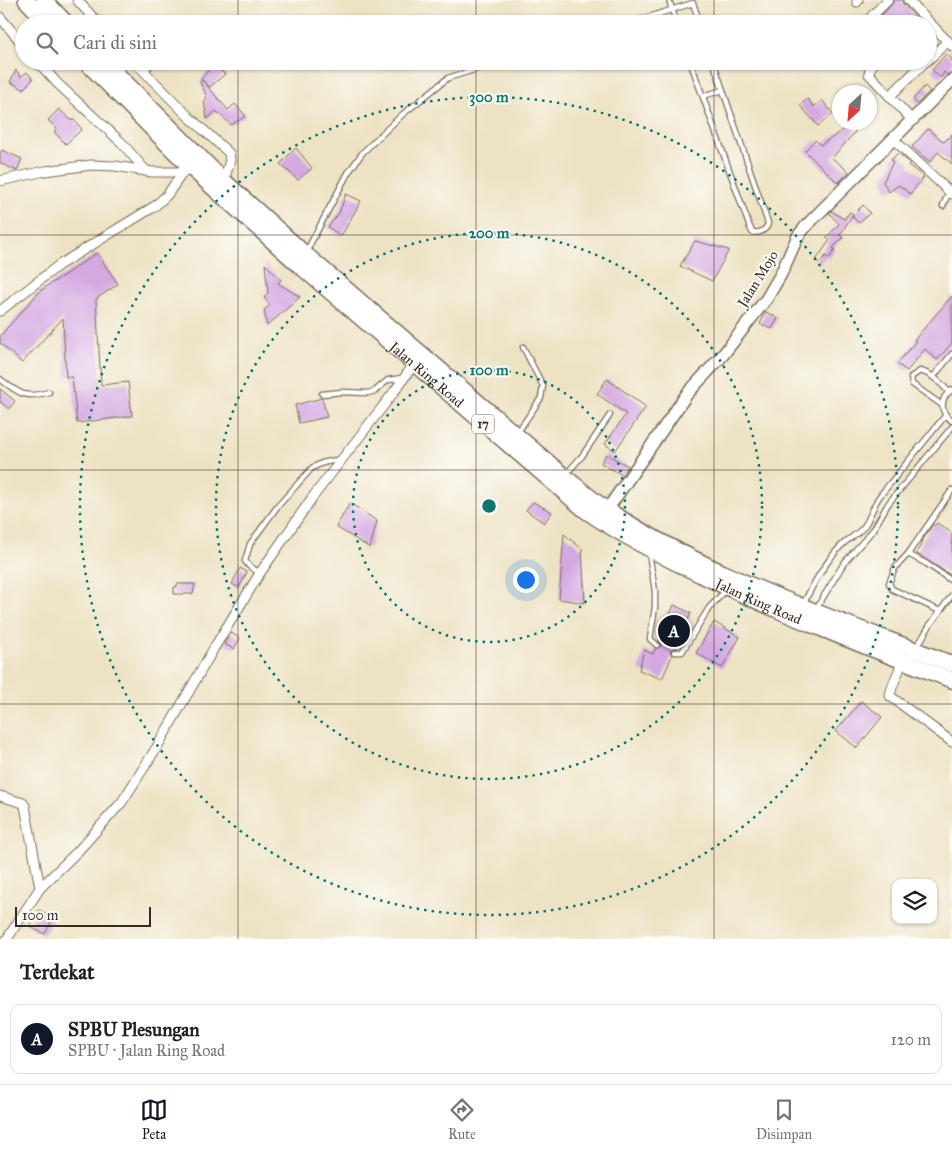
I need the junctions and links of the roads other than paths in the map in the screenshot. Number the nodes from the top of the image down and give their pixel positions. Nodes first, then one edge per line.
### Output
1 (26, 0) edge
2 (77, 0) edge
3 (669, 0) edge
4 (888, 0) edge
5 (908, 0) edge
6 (693, 1) edge
7 (51, 8) edge
8 (672, 10) junction
9 (91, 15) edge
10 (656, 15) edge
11 (674, 15) edge
12 (697, 15) edge
13 (873, 15) edge
14 (922, 15) edge
15 (0, 18) edge
16 (937, 30) edge
17 (15, 36) edge
18 (950, 44) edge
19 (937, 53) edge
20 (45, 70) edge
21 (97, 70) edge
22 (110, 70) edge
23 (474, 70) edge
24 (693, 70) edge
25 (716, 70) edge
26 (870, 70) edge
27 (917, 70) edge
28 (144, 72) edge
29 (952, 80) edge
30 (723, 90) junction
31 (125, 92) junction
32 (703, 96) junction
33 (890, 96) junction
34 (912, 120) junction
35 (893, 139) junction
36 (186, 169) junction
37 (146, 171) junction
38 (0, 181) edge
39 (224, 181) junction
40 (951, 192) edge
41 (943, 206) dead end
42 (305, 254) junction
43 (0, 311) edge
44 (523, 347) dead end
45 (952, 354) edge
46 (414, 364) junction
47 (933, 376) junction
48 (404, 378) junction
49 (0, 379) edge
50 (950, 391) edge
51 (49, 392) dead end
52 (322, 394) dead end
53 (942, 405) junction
54 (610, 415) dead end
55 (945, 416) junction
56 (952, 421) edge
57 (952, 427) edge
58 (516, 434) junction
59 (342, 459) junction
60 (564, 476) junction
61 (952, 490) edge
62 (607, 510) junction
63 (648, 549) junction
64 (908, 554) junction
65 (260, 573) junction
66 (952, 581) edge
67 (728, 588) junction
68 (952, 595) edge
69 (808, 609) junction
70 (940, 610) junction
71 (828, 624) junction
72 (657, 645) dead end
73 (915, 650) junction
74 (674, 652) dead end
75 (903, 661) junction
76 (949, 661) edge
77 (952, 680) edge
78 (952, 742) edge
79 (0, 796) edge
80 (40, 888) junction
81 (7, 939) edge

1 - 7 highway
2 - 9 street
3 - 8 lane
4 - 13 street
5 - 14 street
6 - 8 lane
6 - 12 lane
8 - 10 lane
8 - 11 lane
15 - 17 street
16 - 18 street
18 - 19 street
20 - 37 street
21 - 31 highway, Jalan Ring Road / 17
22 - 31 highway, Jalan Ring Road / 17
23 - 42 lane
24 - 32 lane
25 - 30 lane
26 - 33 street
27 - 33 street
28 - 39 street
29 - 34 street, Jalan Mojo
30 - 32 lane
30 - 32 lane
31 - 36 highway, Jalan Ring Road / 17
31 - 39 highway, Jalan Ring Road / 17
33 - 34 street
34 - 35 street, Jalan Mojo
35 - 40 street
35 - 62 street, Jalan Mojo
36 - 37 street
36 - 43 street
36 - 46 highway, Jalan Ring Road / 17
37 - 38 street
39 - 42 highway, Jalan Ring Road / 17
40 - 41 lane
42 - 58 highway, Jalan Ring Road / 17
44 - 58 lane
45 - 47 lane
46 - 48 street
46 - 63 highway, Jalan Ring Road / 17
47 - 50 lane
47 - 53 lane
48 - 52 lane
48 - 59 street
49 - 51 lane
50 - 53 lane
53 - 55 lane
54 - 60 lane
55 - 56 lane
55 - 69 lane
57 - 69 lane
58 - 60 highway, Jalan Ring Road / 17
59 - 65 street
59 - 65 lane
60 - 62 highway, Jalan Ring Road / 17
61 - 64 lane
62 - 69 highway, Jalan Ring Road / 17
63 - 67 highway, Jalan Ring Road / 17
63 - 72 lane
64 - 66 lane
64 - 70 lane
65 - 80 street
67 - 71 highway, Jalan Ring Road / 17
67 - 74 lane
68 - 70 lane
69 - 71 highway, Jalan Ring Road / 17
70 - 73 lane
71 - 73 highway, Jalan Ring Road / 17
71 - 75 highway, Jalan Ring Road / 17
73 - 76 highway, Jalan Ring Road / 17
75 - 77 highway, Jalan Ring Road / 17
75 - 78 street
79 - 80 street
80 - 81 street

